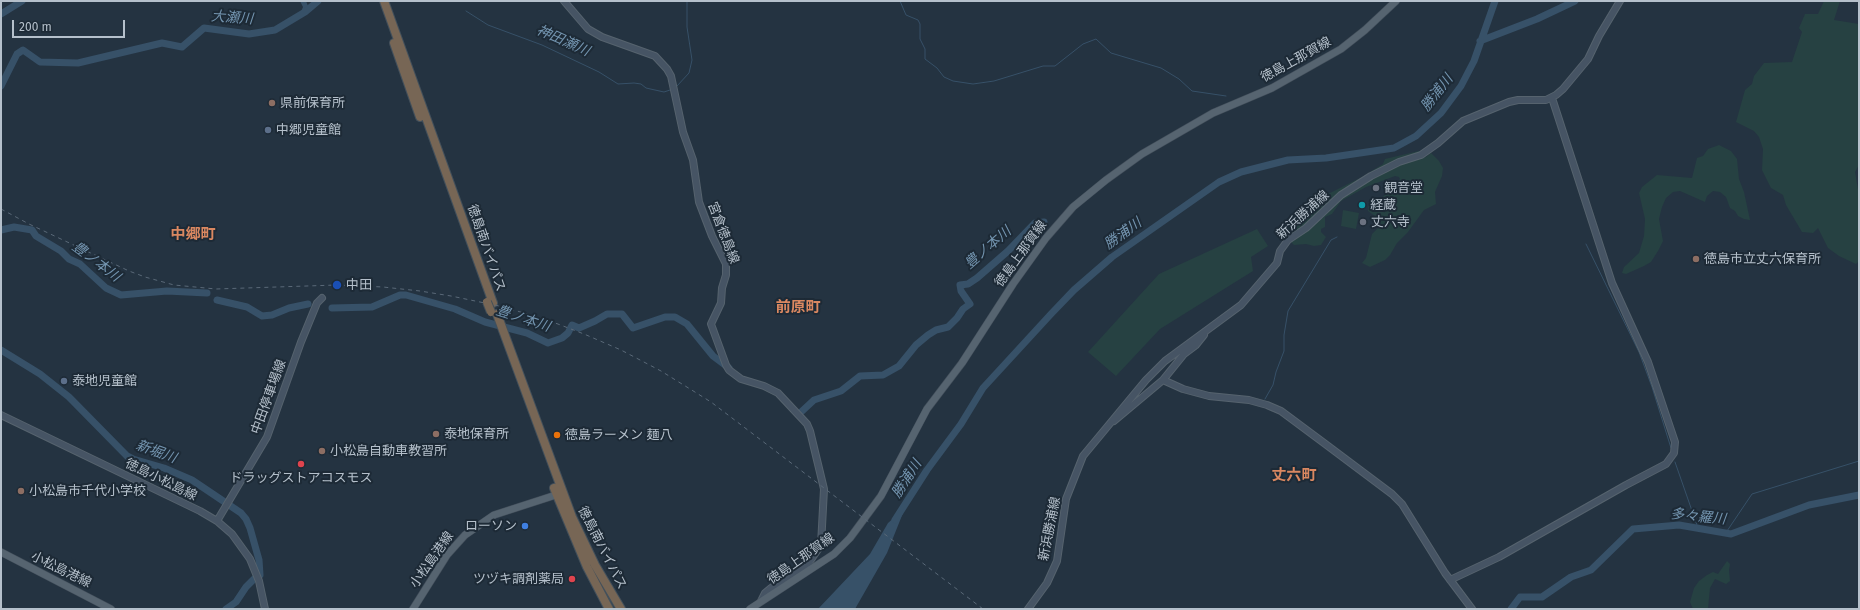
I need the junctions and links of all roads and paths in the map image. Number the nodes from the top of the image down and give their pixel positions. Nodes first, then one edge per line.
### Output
1 (564, 1) edge
2 (1396, 1) edge
3 (383, 4) edge
4 (1618, 4) edge
5 (1552, 98) junction
6 (322, 298) dead end
7 (1206, 331) junction
8 (1163, 380) junction
9 (1, 415) edge
10 (1109, 423) junction
11 (559, 494) junction
12 (217, 521) junction
13 (582, 548) junction
14 (1, 552) edge
15 (1450, 580) junction
16 (761, 601) junction
17 (111, 609) edge
18 (265, 609) edge
19 (413, 609) edge
20 (609, 609) edge
21 (621, 609) edge
22 (750, 609) edge
23 (1028, 609) edge
24 (1472, 609) edge

1 - 16 main road, 宮倉徳島線
2 - 16 main road, 徳島上那賀線
3 - 11 highway, 徳島南バイパス
4 - 5 main road
5 - 7 main road, 新浜勝浦線
5 - 15 main road
6 - 12 main road, 中田停車場線
7 - 8 main road
7 - 10 main road, 新浜勝浦線
8 - 10 main road
8 - 15 main road
9 - 12 main road, 徳島小松島線
10 - 23 main road, 新浜勝浦線
11 - 13 highway, 徳島南バイパス
11 - 19 main road, 小松島港線
12 - 18 main road, 徳島小松島線
13 - 20 highway, 徳島南バイパス
13 - 21 highway, 徳島南バイパス
14 - 17 main road, 小松島港線
15 - 24 main road
16 - 22 main road, 徳島上那賀線

